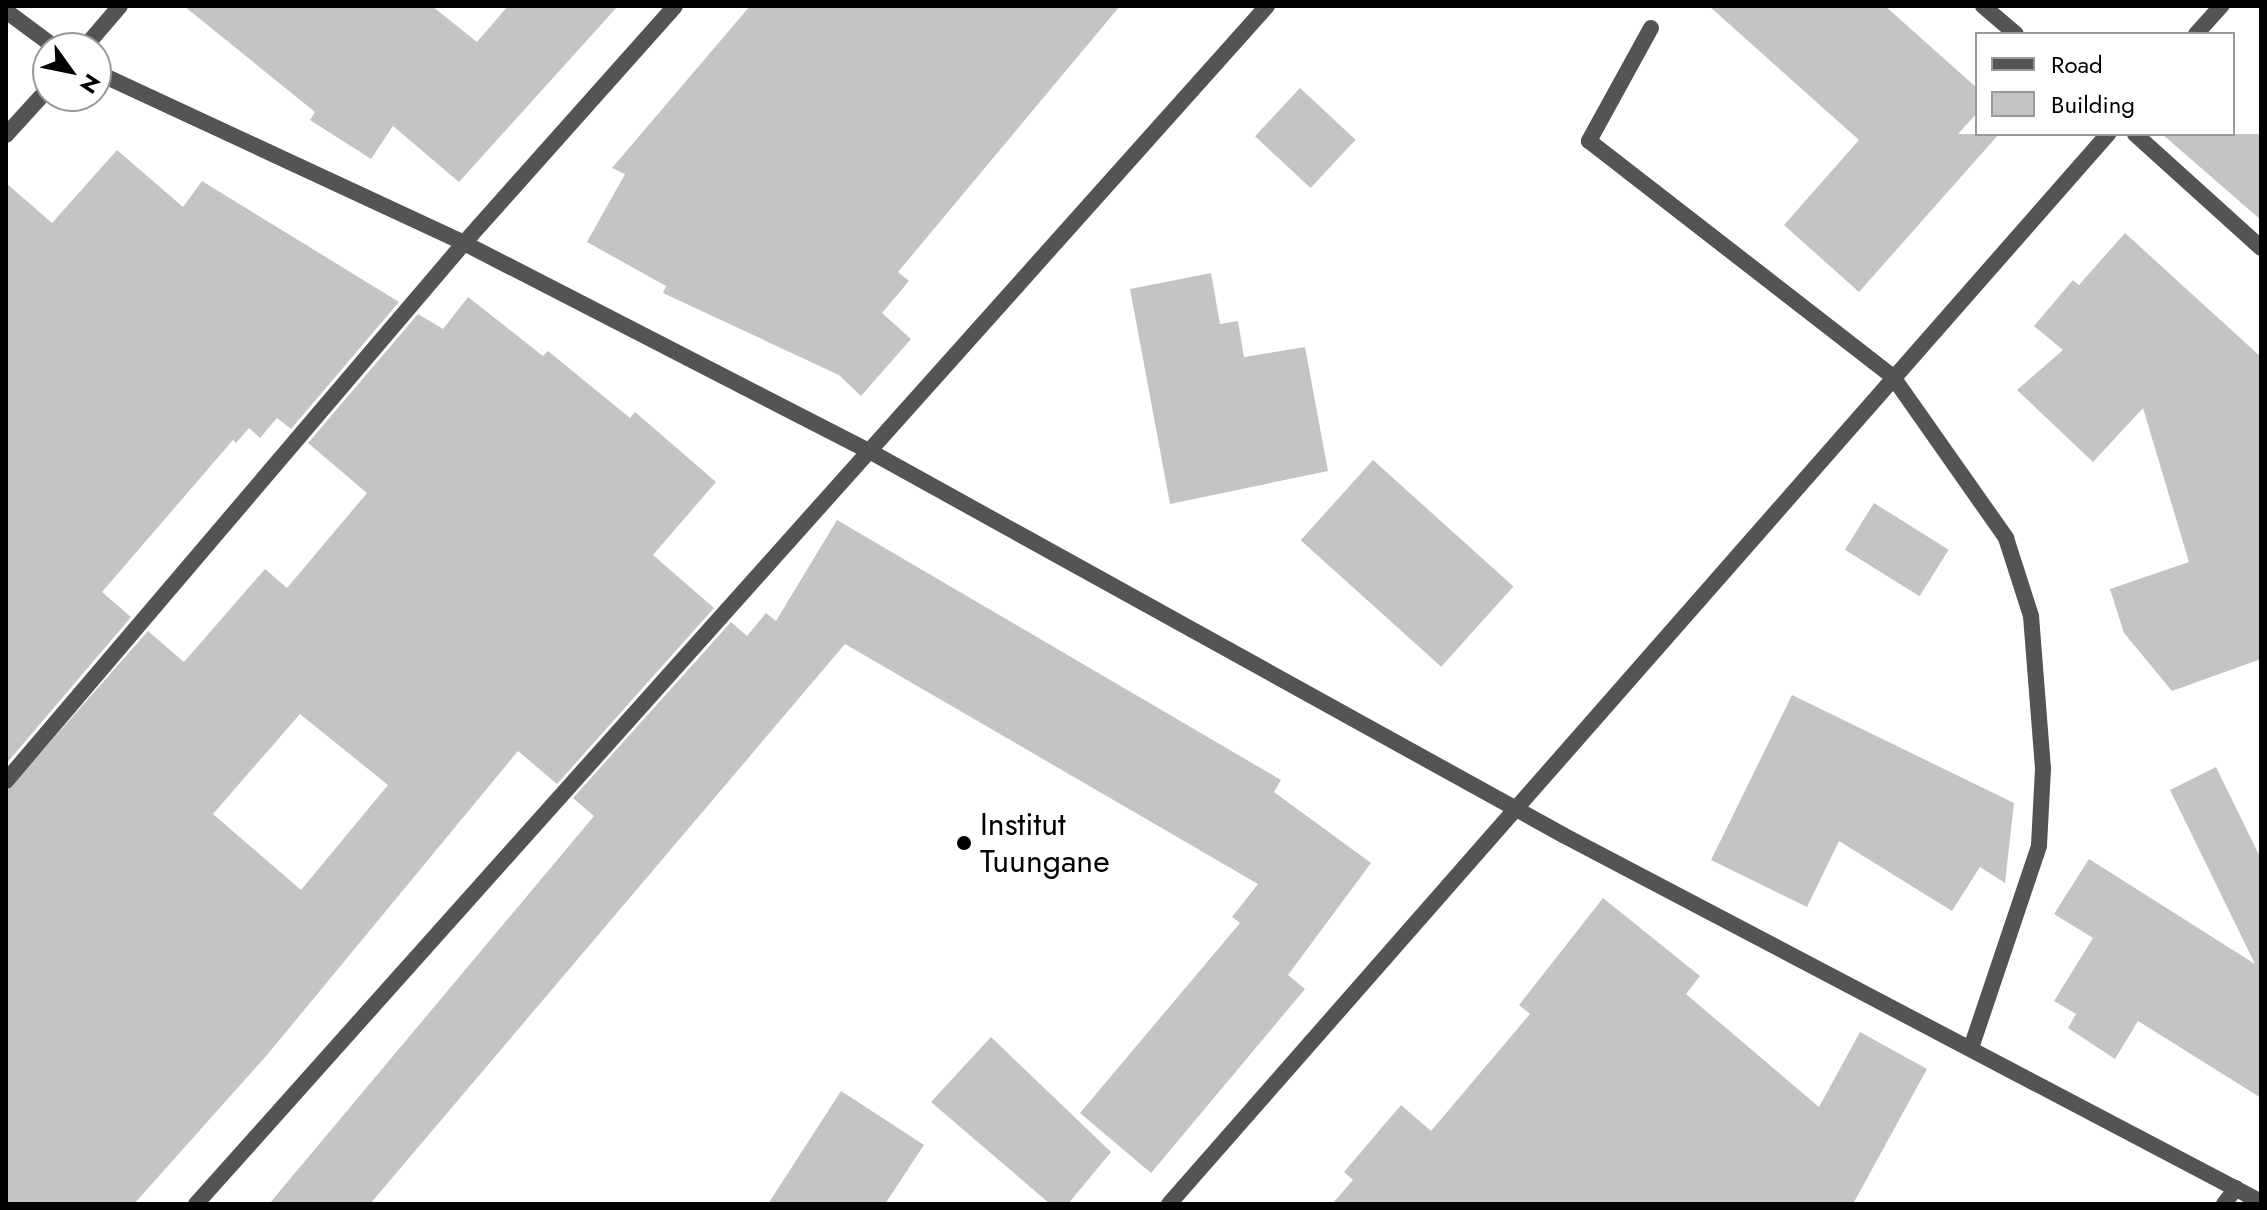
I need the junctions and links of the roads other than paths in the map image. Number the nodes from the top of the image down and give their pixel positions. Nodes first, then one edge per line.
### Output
1 (120, 6) edge
2 (675, 6) edge
3 (1267, 6) edge
4 (1983, 6) edge
5 (2221, 6) edge
6 (6, 11) edge
7 (1651, 28) dead end
8 (34, 32) edge
9 (98, 32) edge
10 (2014, 32) edge
11 (2198, 32) edge
12 (112, 79) edge
13 (32, 107) edge
14 (6, 135) edge
15 (2106, 136) edge
16 (2137, 136) edge
17 (464, 243) junction
18 (2261, 248) edge
19 (1893, 377) junction
20 (871, 452) junction
21 (6, 781) edge
22 (1517, 807) junction
23 (1972, 1045) junction
24 (2236, 1188) junction
25 (2261, 1202) edge
26 (196, 1204) edge
27 (1169, 1204) edge
28 (2224, 1204) edge

1 - 9 street
2 - 17 street
3 - 20 street
4 - 10 street
5 - 11 street
6 - 8 street
7 - 19 street
12 - 17 street
13 - 14 street
15 - 19 street
16 - 18 street
17 - 20 street
17 - 21 street
19 - 22 street
19 - 23 street
20 - 22 street
20 - 26 street
22 - 23 street
22 - 27 street
23 - 24 street
24 - 25 street
24 - 28 street

